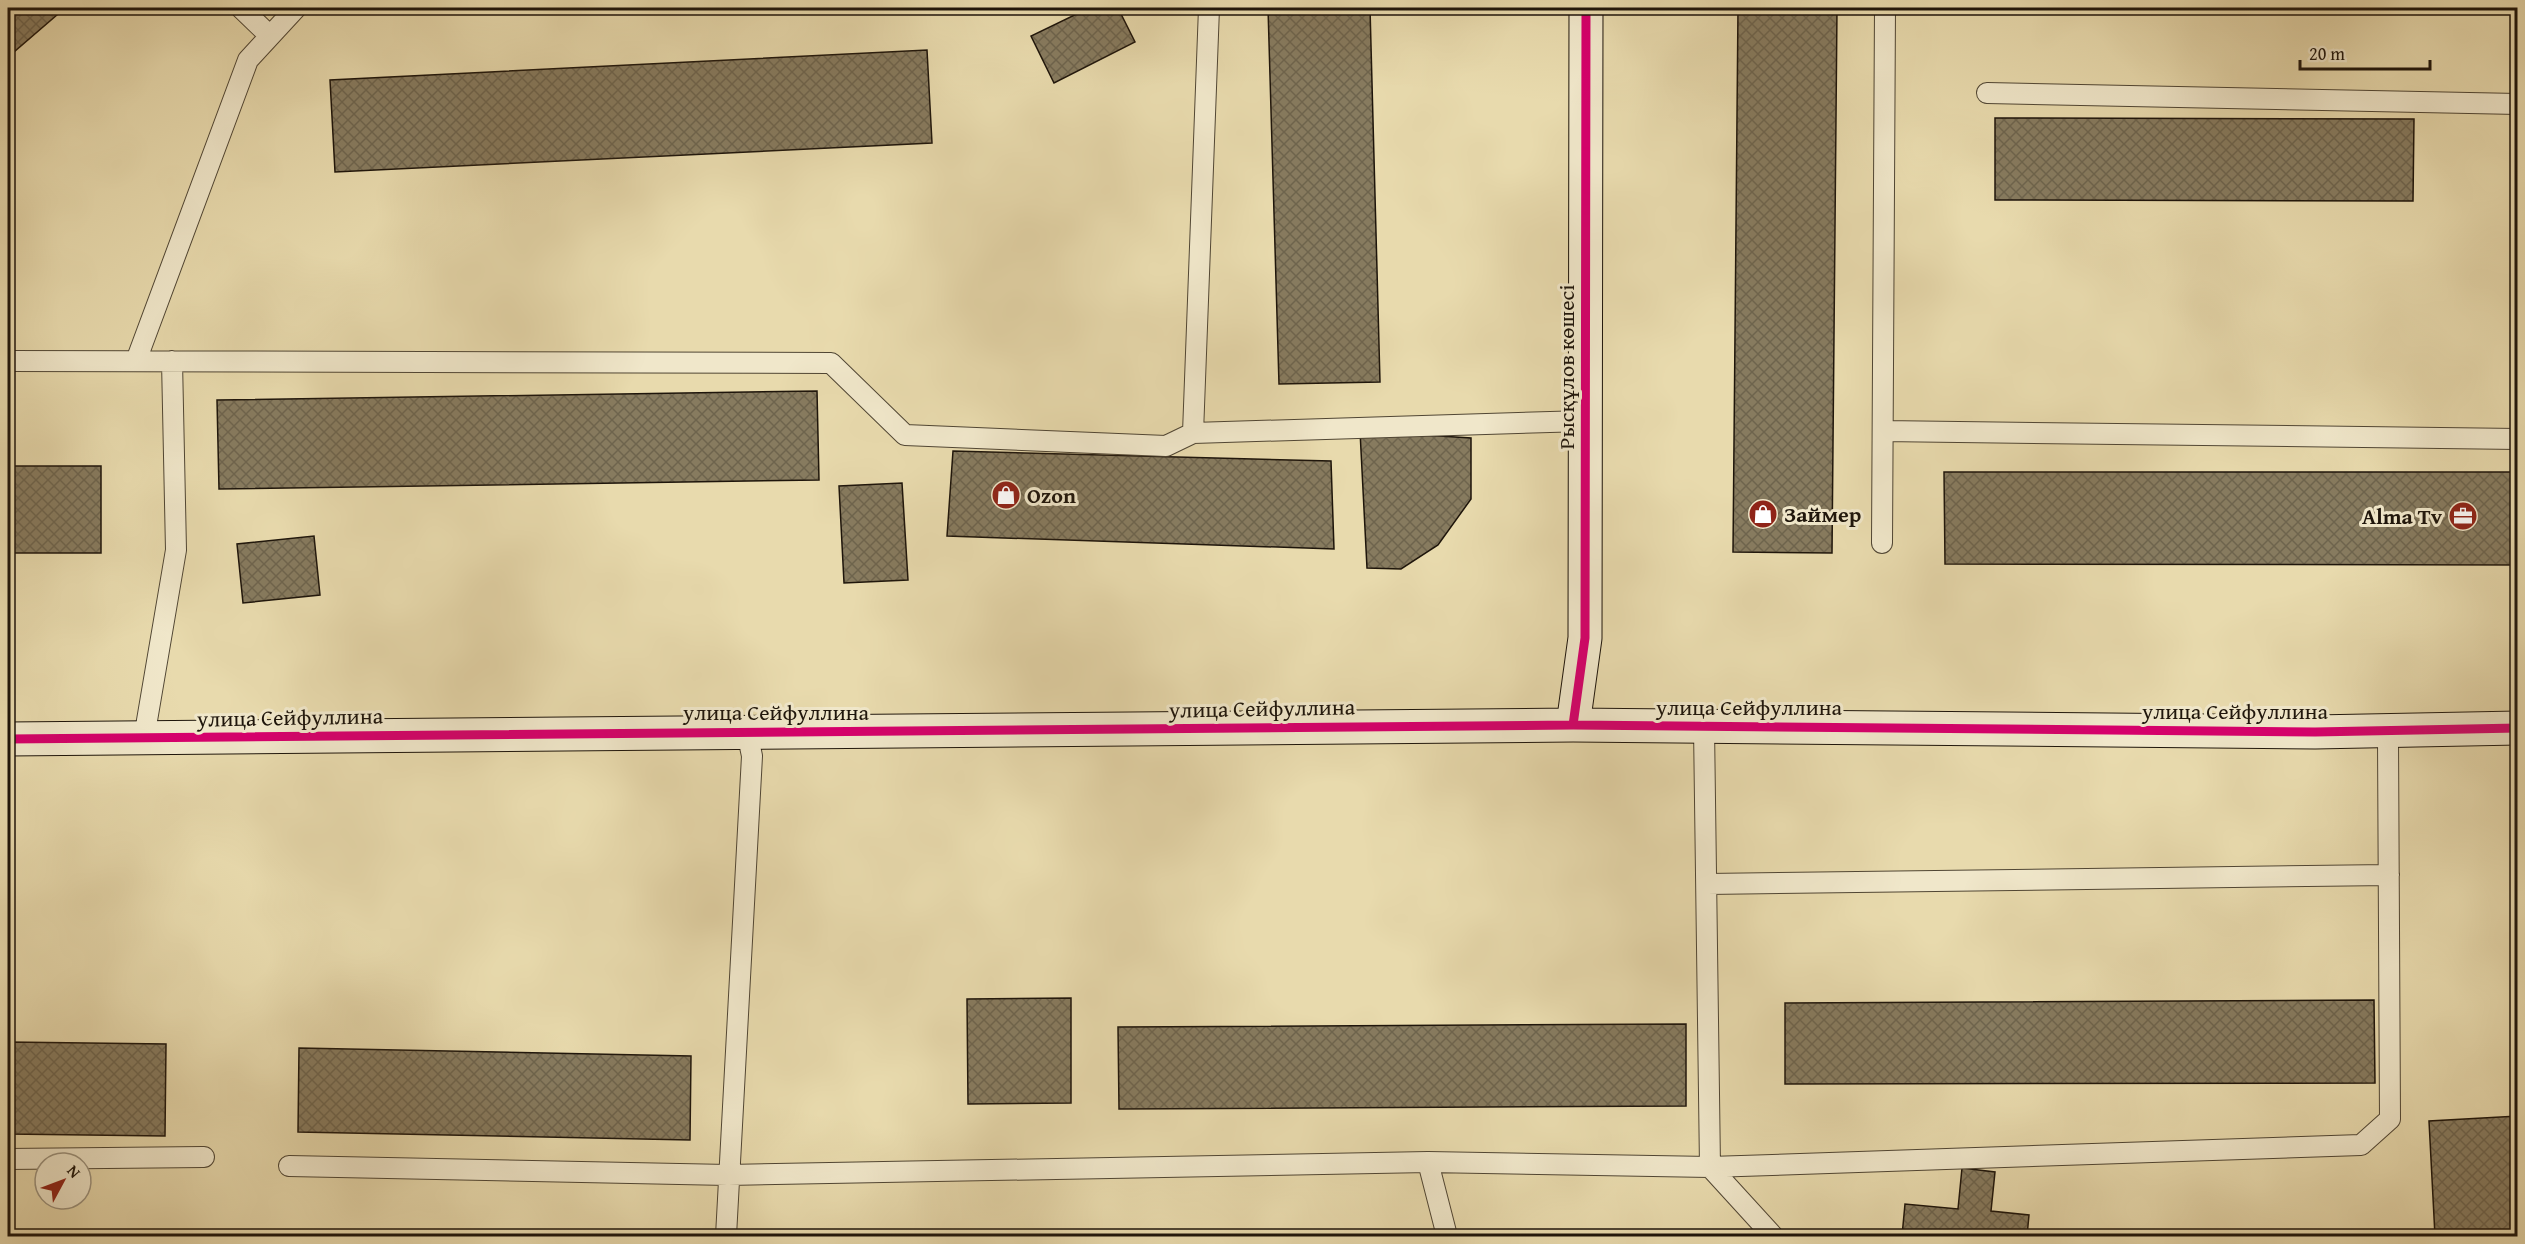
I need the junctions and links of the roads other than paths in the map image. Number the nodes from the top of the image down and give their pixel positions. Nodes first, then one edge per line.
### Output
1 (241, 8) edge
2 (296, 8) edge
3 (1209, 8) edge
4 (1586, 8) edge
5 (1885, 8) edge
6 (270, 36) junction
7 (1987, 93) dead end
8 (2517, 104) edge
9 (8, 361) edge
10 (136, 361) junction
11 (172, 361) junction
12 (1585, 421) junction
13 (1883, 431) junction
14 (1193, 433) junction
15 (2517, 439) edge
16 (1882, 543) dead end
17 (1573, 725) junction
18 (1704, 727) junction
19 (2517, 728) edge
20 (2386, 730) junction
21 (747, 732) junction
22 (144, 738) junction
23 (8, 739) edge
24 (2389, 875) junction
25 (1707, 884) junction
26 (204, 1158) dead end
27 (8, 1159) edge
28 (1428, 1162) junction
29 (289, 1166) dead end
30 (1710, 1167) junction
31 (728, 1175) junction
32 (726, 1236) edge
33 (1447, 1236) edge
34 (1773, 1236) edge

1 - 6 lane
2 - 6 lane
3 - 14 lane
4 - 12 street, Рысқұлов көшесі
5 - 13 lane
6 - 10 lane
7 - 8 lane
9 - 10 lane
10 - 11 lane
11 - 14 lane
11 - 22 lane
12 - 14 lane
12 - 17 street, Рысқұлов көшесі
13 - 15 lane
13 - 16 lane
17 - 18 street, улица Сейфуллина
17 - 21 street, улица Сейфуллина
18 - 20 street, улица Сейфуллина
18 - 25 lane
19 - 20 street, улица Сейфуллина
20 - 24 lane
21 - 22 street, улица Сейфуллина
21 - 31 lane
22 - 23 street, улица Сейфуллина
24 - 25 lane
24 - 30 lane
25 - 30 lane
26 - 27 lane
28 - 30 lane
28 - 31 lane
28 - 33 lane
29 - 31 lane
30 - 34 lane
31 - 32 lane

